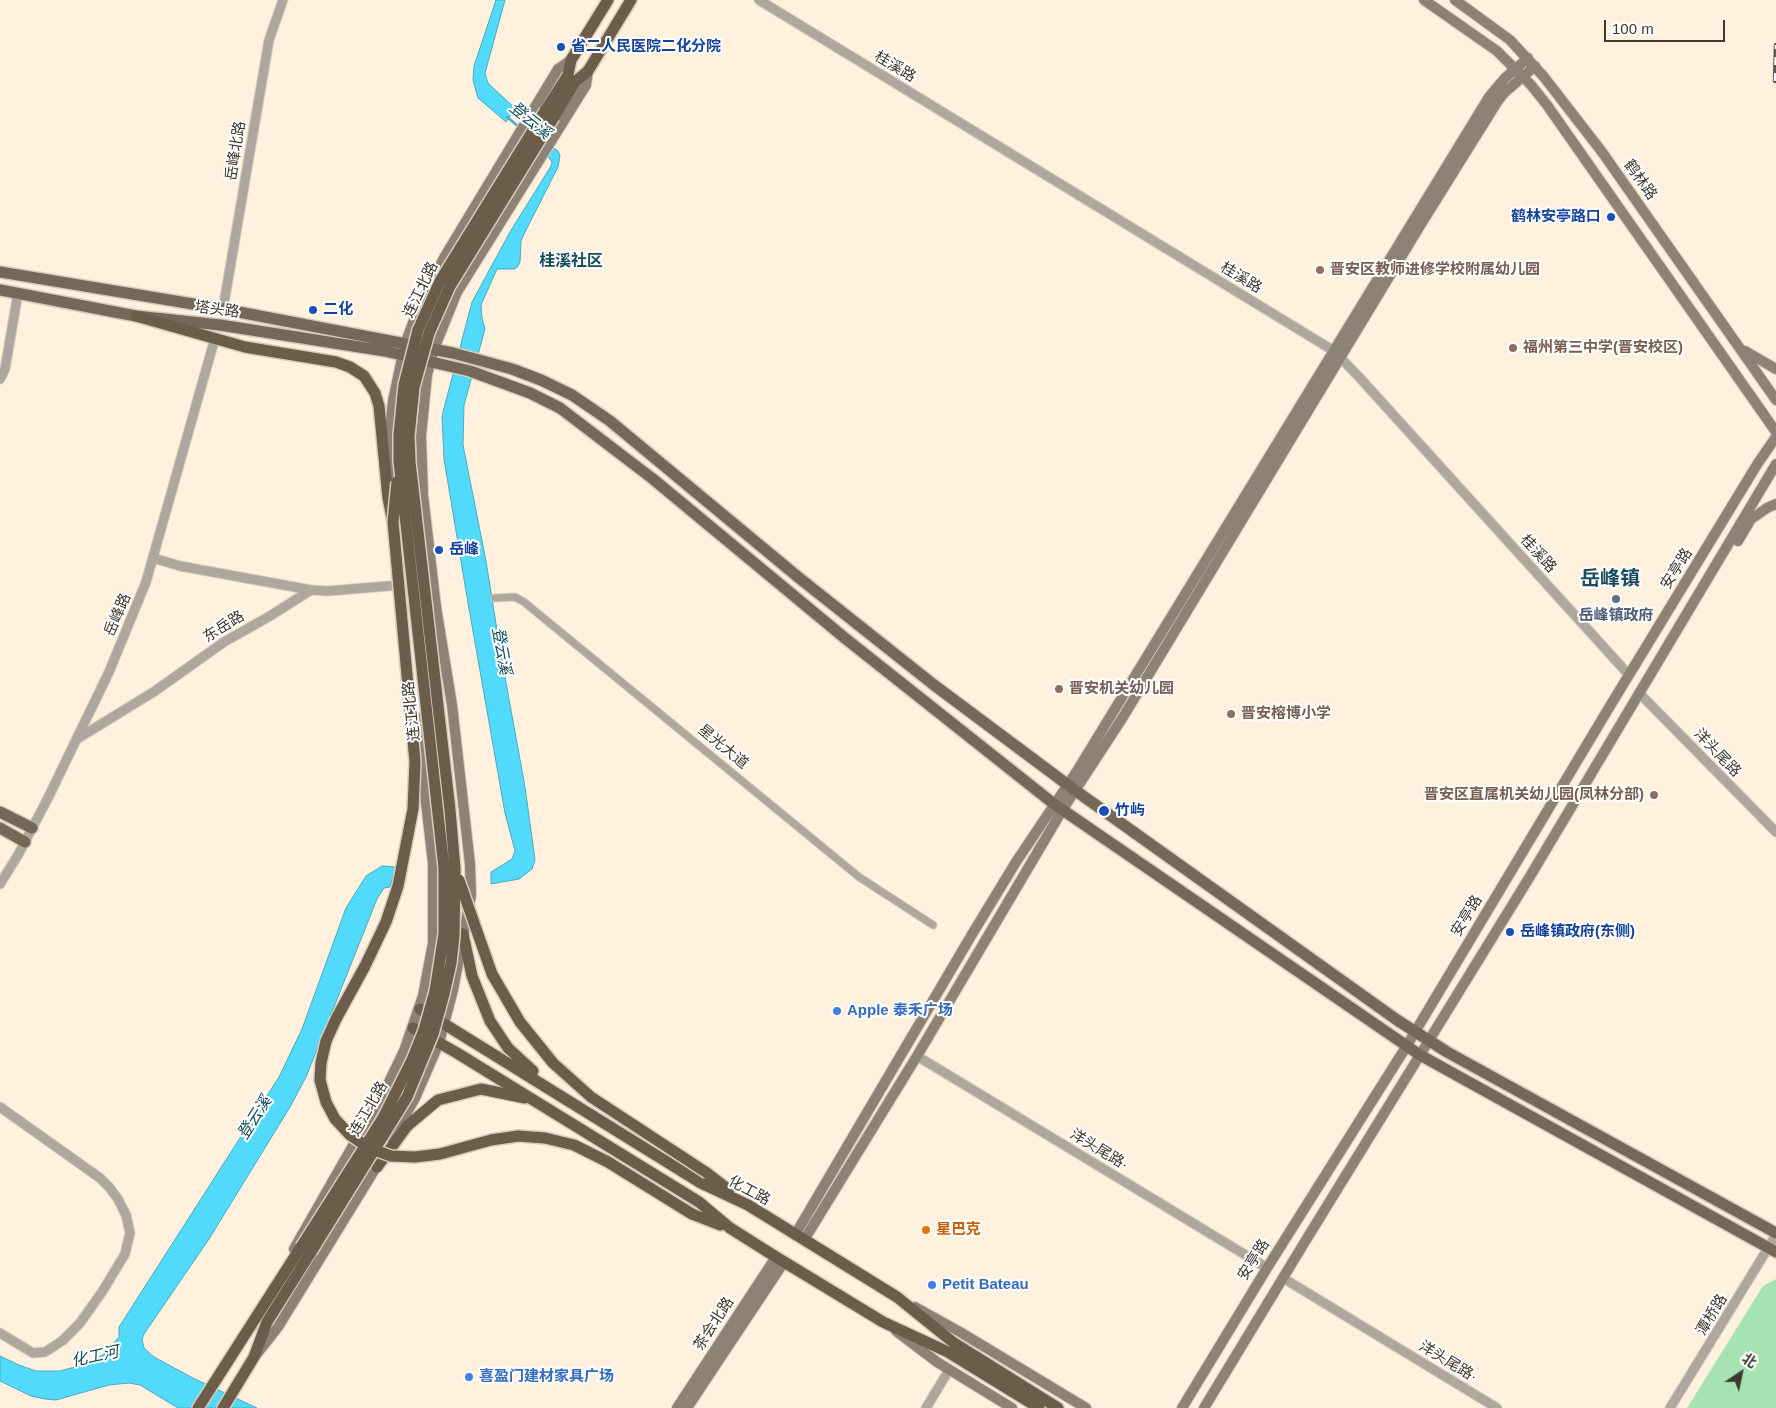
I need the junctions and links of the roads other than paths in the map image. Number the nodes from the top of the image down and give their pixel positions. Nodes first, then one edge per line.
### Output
1 (283, 0) edge
2 (608, 0) edge
3 (631, 0) edge
4 (759, 0) edge
5 (1424, 0) edge
6 (1455, 0) edge
7 (1528, 58) junction
8 (571, 60) junction
9 (1535, 66) junction
10 (1516, 68) junction
11 (588, 70) junction
12 (1524, 76) junction
13 (549, 114) junction
14 (0, 272) edge
15 (0, 290) edge
16 (18, 294) junction
17 (223, 309) junction
18 (136, 316) junction
19 (214, 338) junction
20 (405, 344) junction
21 (1736, 344) junction
22 (434, 349) junction
23 (1337, 354) junction
24 (402, 355) junction
25 (430, 362) junction
26 (1776, 369) edge
27 (0, 379) edge
28 (1776, 400) edge
29 (1776, 432) edge
30 (1776, 437) edge
31 (399, 461) junction
32 (1776, 464) edge
33 (1776, 504) edge
34 (393, 522) junction
35 (153, 558) junction
36 (400, 586) junction
37 (311, 590) junction
38 (1700, 592) junction
39 (495, 598) dead end
40 (1629, 675) junction
41 (1639, 693) junction
42 (77, 739) junction
43 (1072, 788) junction
44 (1059, 806) junction
45 (0, 812) edge
46 (0, 828) edge
47 (32, 828) junction
48 (1776, 832) edge
49 (25, 842) junction
50 (455, 869) junction
51 (0, 884) edge
52 (933, 925) dead end
53 (463, 934) junction
54 (420, 1009) junction
55 (444, 1024) junction
56 (413, 1028) junction
57 (1414, 1033) junction
58 (1428, 1041) junction
59 (439, 1042) junction
60 (1406, 1047) junction
61 (1420, 1055) junction
62 (917, 1056) junction
63 (532, 1100) junction
64 (0, 1107) edge
65 (590, 1114) junction
66 (376, 1167) junction
67 (748, 1205) junction
68 (730, 1228) junction
69 (1776, 1234) edge
70 (799, 1238) junction
71 (306, 1250) junction
72 (1772, 1250) edge
73 (780, 1259) junction
74 (1267, 1268) junction
75 (1283, 1278) junction
76 (897, 1297) junction
77 (264, 1305) junction
78 (884, 1322) junction
79 (0, 1333) edge
80 (254, 1357) junction
81 (950, 1370) junction
82 (1196, 1384) junction
83 (1213, 1394) junction
84 (198, 1408) edge
85 (223, 1408) edge
86 (676, 1408) edge
87 (687, 1408) edge
88 (926, 1408) edge
89 (1012, 1408) edge
90 (1039, 1408) edge
91 (1058, 1408) edge
92 (1086, 1408) edge
93 (1173, 1408) edge
94 (1182, 1408) edge
95 (1204, 1408) edge
96 (1211, 1408) edge
97 (1497, 1408) edge
98 (1670, 1408) edge

1 - 17 street, 岳峰北路
2 - 8 highway, 连江北路
3 - 11 highway, 连江北路
4 - 23 street, 桂溪路
5 - 10 main road
6 - 7 main road, 鹤林路
7 - 9 main road, 鹤林路
7 - 10 main road
8 - 13 highway, 连江北路
8 - 20 main road
9 - 12 main road
9 - 21 main road, 鹤林路
10 - 12 main road
10 - 23 main road
11 - 13 highway, 连江北路
11 - 22 main road
12 - 23 main road
12 - 29 main road
13 - 31 highway, 连江北路, bridge
13 - 50 highway, 连江北路, bridge
14 - 17 main road, 塔头路
15 - 16 main road, 塔头路
16 - 18 main road, 塔头路
16 - 27 street
17 - 20 main road, 塔头路
18 - 19 highway
18 - 24 main road, 塔头路
19 - 34 highway
19 - 35 street, 岳峰路
20 - 22 main road, 塔头路
20 - 24 main road
21 - 26 main road
21 - 28 main road, 鹤林路
22 - 25 main road
22 - 43 main road, 塔头路
23 - 40 street, 桂溪路
23 - 43 main road
24 - 25 main road, 塔头路
24 - 36 main road
25 - 44 main road, 塔头路
25 - 53 main road
30 - 40 main road, 安亭路
31 - 34 highway, bridge
31 - 71 highway, 连江北路, bridge
32 - 38 main road, 安亭路
33 - 38 main road
34 - 68 highway, bridge
35 - 37 street
35 - 42 street, 岳峰路
36 - 37 street
36 - 54 main road
37 - 42 street, 东岳路
38 - 41 main road, 安亭路
39 - 52 street, 星光大道
40 - 57 main road, 安亭路
41 - 48 street, 洋头尾路
41 - 58 main road, 安亭路
42 - 47 street, 岳峰路
43 - 44 main road
43 - 57 main road, 塔头路
44 - 60 main road, 塔头路
44 - 62 main road
44 - 70 main road
45 - 47 main road
46 - 49 main road
47 - 49 street, 岳峰路
49 - 51 street, 岳峰路
50 - 67 highway, bridge
50 - 71 highway, 连江北路, bridge
53 - 55 main road
53 - 65 highway
54 - 55 highway, 化工路
54 - 56 main road
55 - 59 main road
55 - 65 highway, 化工路
56 - 59 highway
56 - 77 main road
57 - 58 main road, 塔头路
57 - 60 main road, 安亭路
58 - 61 main road, 安亭路
58 - 69 main road, 塔头路
59 - 63 highway
59 - 66 main road
60 - 61 main road, 塔头路
60 - 74 main road, 安亭路
61 - 72 main road, 塔头路
61 - 75 main road, 安亭路
62 - 70 main road
62 - 74 street, 洋头尾路·
63 - 66 highway
63 - 68 highway
64 - 79 street
65 - 67 highway, 化工路
66 - 80 main road
67 - 70 highway, 化工路
68 - 73 highway
69 - 72 street, 潭桥路
70 - 76 highway, 化工路
71 - 77 highway, 连江北路
71 - 80 highway, 连江北路
72 - 98 street, 潭桥路
73 - 78 highway
73 - 86 main road, 茶会北路
73 - 87 main road, 茶会北路
74 - 82 main road, 安亭路
75 - 83 main road, 安亭路
75 - 97 street, 洋头尾路·
76 - 91 highway, 化工路
76 - 92 main road
77 - 84 highway, 连江北路
78 - 81 main road
78 - 90 highway
80 - 85 highway, 连江北路
81 - 88 street
81 - 89 main road
82 - 93 main road
82 - 94 main road, 安亭路
83 - 95 main road, 安亭路
83 - 96 main road

